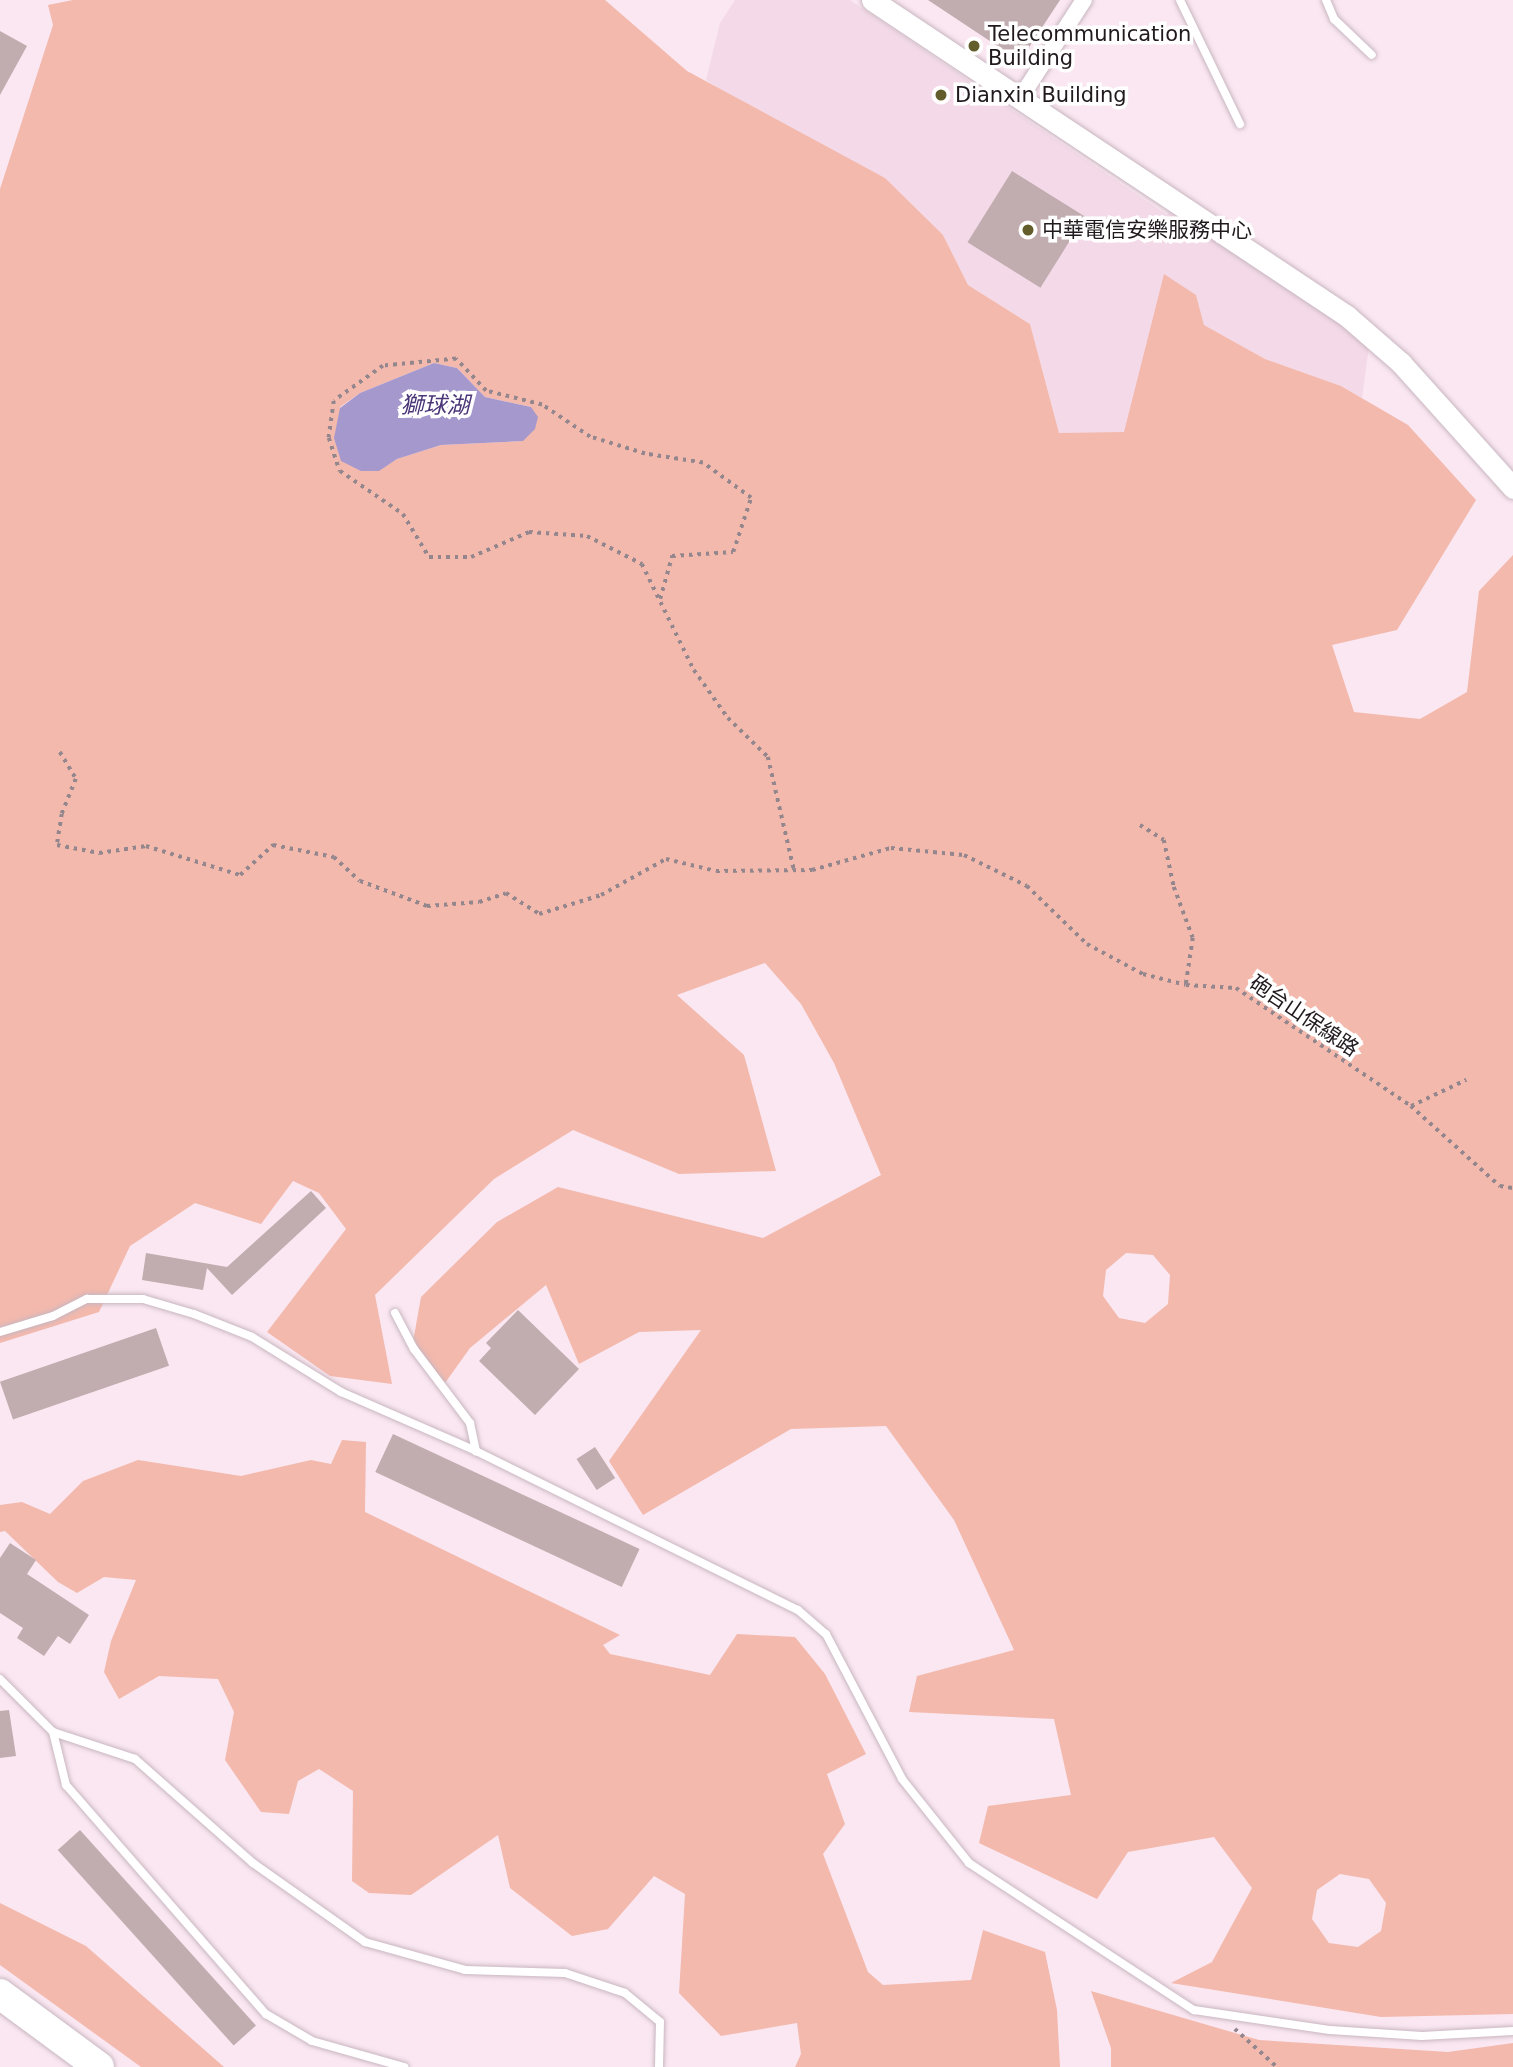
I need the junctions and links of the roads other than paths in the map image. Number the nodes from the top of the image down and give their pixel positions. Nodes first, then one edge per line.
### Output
1 (872, 0) edge
2 (1084, 0) edge
3 (1180, 0) edge
4 (1326, 0) edge
5 (1373, 55) dead end
6 (1019, 100) junction
7 (1240, 124) dead end
8 (1513, 488) edge
9 (395, 1314) dead end
10 (0, 1332) edge
11 (476, 1451) junction
12 (0, 1679) edge
13 (52, 1732) junction
14 (0, 1994) edge
15 (1513, 2031) edge
16 (99, 2067) edge
17 (404, 2067) edge
18 (659, 2067) edge

1 - 6 street
2 - 6 street
3 - 7 lane
4 - 5 lane
6 - 8 street
9 - 11 lane
10 - 11 lane
11 - 15 lane
12 - 13 lane
13 - 17 lane
13 - 18 lane
14 - 16 highway

